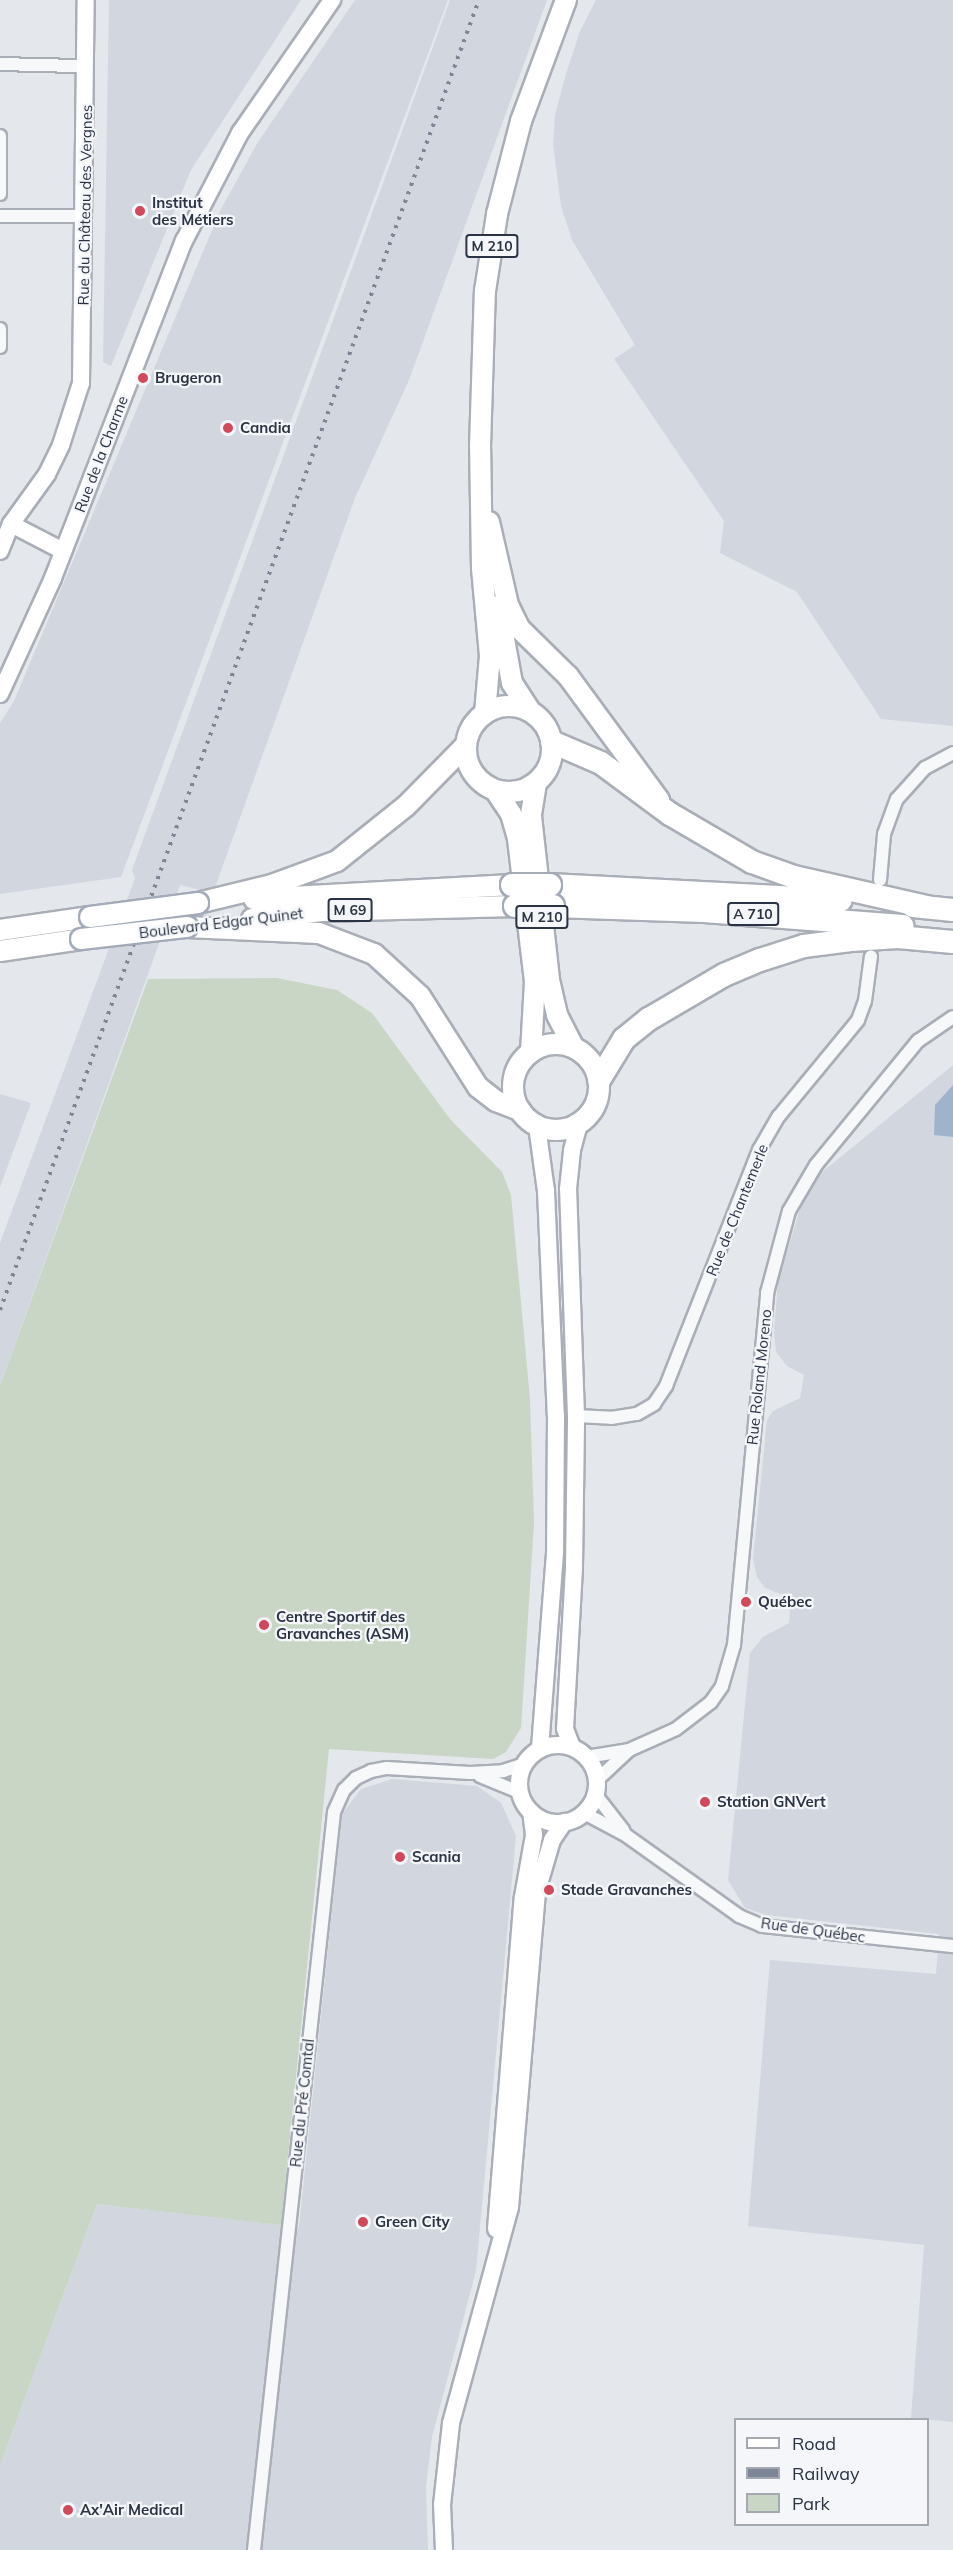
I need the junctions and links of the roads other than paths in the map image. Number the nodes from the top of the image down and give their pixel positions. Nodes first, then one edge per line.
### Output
1 (76, 0) edge
2 (86, 0) edge
3 (332, 0) edge
4 (566, 0) edge
5 (0, 64) edge
6 (76, 66) junction
7 (0, 136) edge
8 (0, 194) edge
9 (0, 216) edge
10 (80, 216) junction
11 (0, 328) edge
12 (0, 347) edge
13 (483, 502) junction
14 (5, 529) edge
15 (0, 550) edge
16 (63, 551) junction
17 (2, 690) edge
18 (530, 711) junction
19 (485, 713) junction
20 (552, 742) junction
21 (466, 745) junction
22 (953, 753) edge
23 (536, 783) junction
24 (495, 790) junction
25 (670, 814) junction
26 (880, 880) dead end
27 (513, 896) junction
28 (551, 896) junction
29 (198, 903) junction
30 (927, 907) junction
31 (953, 910) edge
32 (187, 927) junction
33 (0, 930) edge
34 (953, 930) edge
35 (953, 942) edge
36 (0, 951) edge
37 (871, 956) dead end
38 (953, 1017) edge
39 (573, 1047) junction
40 (531, 1052) junction
41 (599, 1080) junction
42 (520, 1110) junction
43 (579, 1124) junction
44 (537, 1126) junction
45 (576, 1416) junction
46 (572, 1747) junction
47 (540, 1749) junction
48 (629, 1750) junction
49 (586, 1757) junction
50 (524, 1764) junction
51 (470, 1773) junction
52 (596, 1787) junction
53 (519, 1791) junction
54 (531, 1812) junction
55 (584, 1812) junction
56 (564, 1822) junction
57 (627, 1836) junction
58 (953, 1946) edge
59 (493, 2278) junction
60 (254, 2550) edge
61 (444, 2550) edge

1 - 6 main road, Rue du Château des Vergnes
2 - 10 main road, Rue du Château des Vergnes
3 - 16 main road, Rue de la Charme
4 - 13 main road, M 210
5 - 6 street
6 - 10 main road, Rue du Château des Vergnes
7 - 8 street
9 - 10 street
10 - 14 main road, Rue du Château des Vergnes
11 - 12 street
13 - 18 main road, M 210
13 - 19 main road, M 210
13 - 25 main road
14 - 15 main road, Rue du Château des Vergnes
14 - 16 main road
16 - 17 main road, Rue de la Charme
18 - 19 main road
18 - 20 main road
19 - 21 main road
20 - 23 main road
20 - 25 highway
21 - 24 main road
21 - 29 main road
22 - 26 street
23 - 24 main road
23 - 39 main road, M 210
24 - 40 main road, M 210
25 - 30 highway
27 - 28 highway, A 710, bridge
27 - 29 main road, M 69
27 - 32 main road, Boulevard Edgar Quinet / M 69
28 - 30 highway, A 710
28 - 34 highway, A 710
29 - 33 main road, Boulevard Edgar Quinet / M 69, bridge
30 - 31 highway, A 710
32 - 36 main road, Boulevard Edgar Quinet / M 69, bridge
32 - 42 main road
35 - 41 highway
37 - 45 street, Rue de Chantemerle
38 - 48 street, Rue Roland Moreno
39 - 40 main road
39 - 41 main road
40 - 42 main road
41 - 43 main road
42 - 44 main road
43 - 44 main road
43 - 45 main road
44 - 47 main road
45 - 46 main road
46 - 47 main road
46 - 49 main road
47 - 50 main road
48 - 49 street
48 - 52 street
49 - 52 main road
50 - 51 street, Rue du Pré Comtal
50 - 53 main road
51 - 53 street, Rue du Pré Comtal
51 - 60 street, Rue du Pré Comtal
52 - 55 main road
52 - 57 street, Rue de Québec
53 - 54 main road
54 - 56 main road
54 - 59 main road
55 - 56 main road
55 - 57 street, Rue de Québec
56 - 59 main road
57 - 58 street, Rue de Québec
59 - 61 main road

